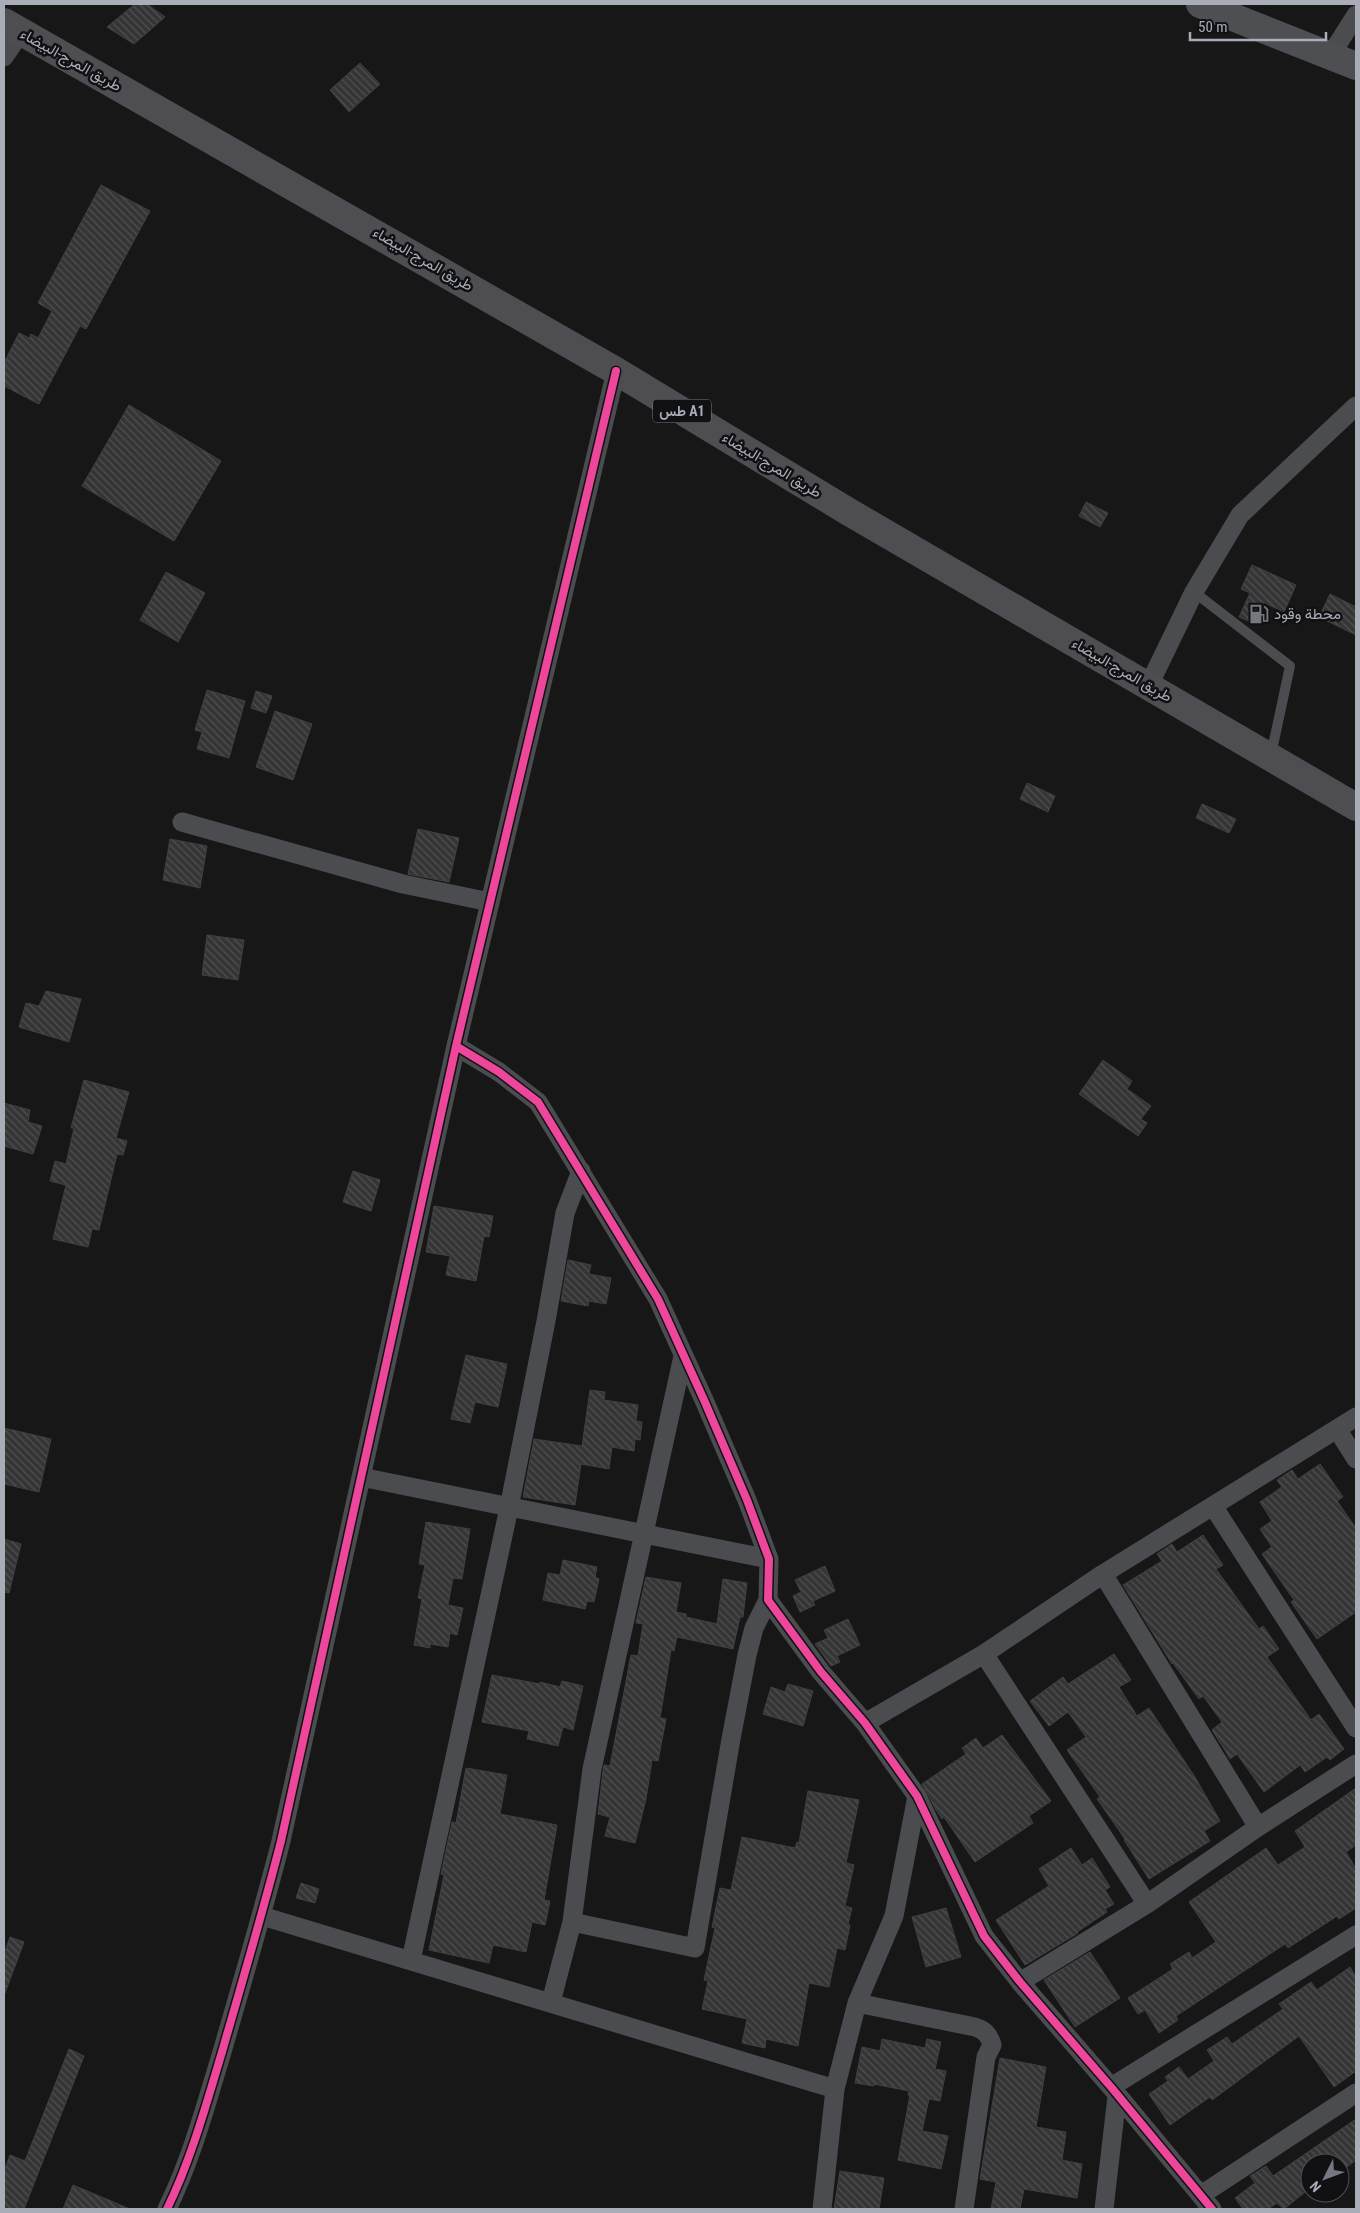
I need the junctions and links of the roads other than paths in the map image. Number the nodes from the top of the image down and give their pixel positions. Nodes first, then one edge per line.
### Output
1 (1200, 4) edge
2 (1356, 15) edge
3 (12, 27) edge
4 (1330, 56) junction
5 (4, 57) edge
6 (1356, 66) edge
7 (616, 371) junction
8 (1356, 406) edge
9 (1194, 592) junction
10 (1149, 685) junction
11 (1271, 757) junction
12 (1356, 807) edge
13 (182, 822) dead end
14 (490, 902) junction
15 (456, 1046) junction
16 (581, 1171) junction
17 (683, 1356) junction
18 (1356, 1417) edge
19 (1337, 1429) junction
20 (1356, 1460) edge
21 (361, 1477) junction
22 (1213, 1506) junction
23 (509, 1508) junction
24 (644, 1535) junction
25 (769, 1559) junction
26 (1103, 1574) junction
27 (768, 1600) junction
28 (984, 1654) junction
29 (865, 1723) junction
30 (1356, 1728) edge
31 (1356, 1764) edge
32 (917, 1796) junction
33 (1258, 1827) junction
34 (1146, 1904) junction
35 (262, 1916) junction
36 (572, 1922) junction
37 (1356, 1935) edge
38 (411, 1960) junction
39 (1020, 1982) junction
40 (551, 2002) junction
41 (858, 2002) junction
42 (835, 2089) junction
43 (1114, 2091) junction
44 (1356, 2093) edge
45 (1206, 2202) edge
46 (167, 2209) edge
47 (822, 2209) edge
48 (964, 2209) edge
49 (1104, 2209) edge

1 - 4 main road
2 - 4 street
3 - 5 street
3 - 7 highway, طريق المرج-البيضاء / طس A1
4 - 6 main road
7 - 10 highway, طريق المرج-البيضاء / طس A1
7 - 14 street
8 - 9 street
9 - 10 street
9 - 11 lane
10 - 11 highway, طريق المرج-البيضاء / طس A1
11 - 12 highway, طريق المرج-البيضاء / طس A1
13 - 14 street
14 - 15 street
15 - 16 street
15 - 21 street
16 - 17 street
16 - 23 street
17 - 24 street
17 - 25 street
18 - 19 street
19 - 20 street
19 - 22 street
21 - 23 street
21 - 35 street
22 - 26 street
22 - 30 street
23 - 24 street
23 - 38 street
24 - 25 street
24 - 36 street
25 - 27 street
26 - 28 street
26 - 33 street
27 - 29 street
27 - 36 street
28 - 29 street
28 - 34 street
29 - 32 street
31 - 33 street
32 - 39 street
32 - 41 street
33 - 34 street
34 - 39 street
35 - 38 street
35 - 46 street
36 - 40 street
37 - 43 street
38 - 40 street
39 - 43 street
40 - 42 street
41 - 42 street
41 - 48 street
42 - 47 street
43 - 45 street
43 - 49 street
44 - 45 street

